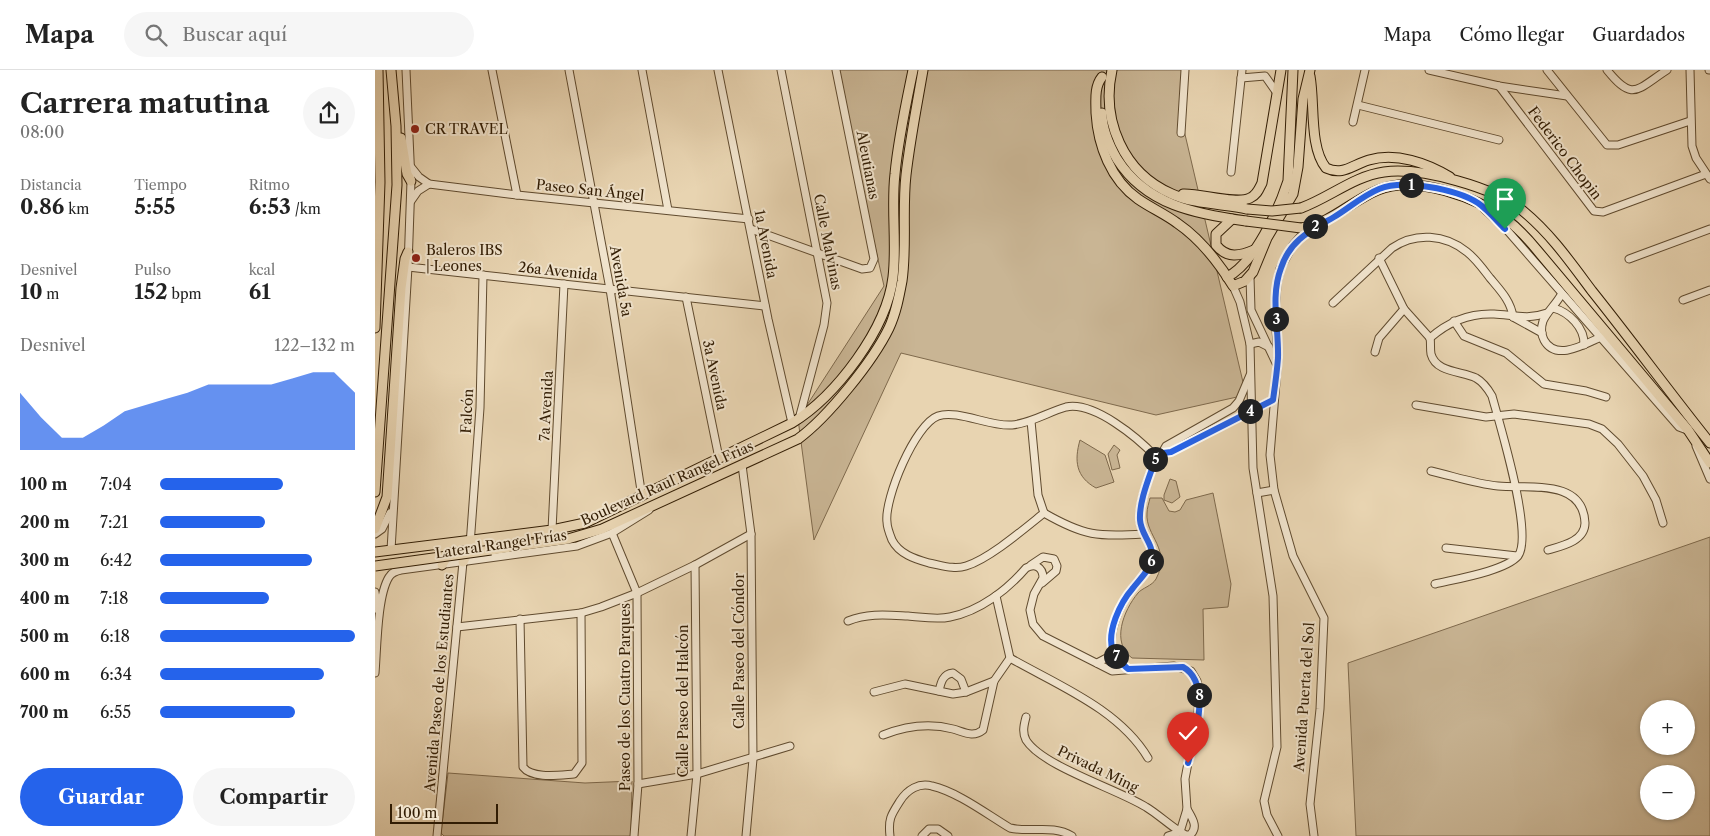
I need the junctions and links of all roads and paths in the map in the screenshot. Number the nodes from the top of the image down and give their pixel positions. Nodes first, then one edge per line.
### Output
1 (378, 70) edge
2 (391, 70) edge
3 (406, 70) edge
4 (492, 70) edge
5 (569, 70) edge
6 (642, 70) edge
7 (718, 70) edge
8 (781, 70) edge
9 (836, 70) edge
10 (913, 70) edge
11 (923, 70) edge
12 (1113, 70) edge
13 (1185, 70) edge
14 (1281, 70) edge
15 (1293, 70) edge
16 (1365, 70) edge
17 (1429, 70) edge
18 (1547, 70) edge
19 (1607, 70) edge
20 (1667, 70) edge
21 (1690, 70) edge
22 (1310, 72) edge
23 (1103, 73) edge
24 (1265, 73) edge
25 (1241, 74) edge
26 (1499, 86) junction
27 (1277, 94) junction
28 (1567, 96) junction
29 (1357, 105) junction
30 (1690, 121) junction
31 (1353, 122) dead end
32 (396, 126) junction
33 (1181, 134) dead end
34 (1499, 140) dead end
35 (378, 164) edge
36 (411, 166) junction
37 (1231, 172) dead end
38 (1708, 176) edge
39 (411, 181) junction
40 (1456, 181) junction
41 (429, 184) junction
42 (1173, 194) junction
43 (517, 195) junction
44 (595, 202) junction
45 (1478, 203) junction
46 (410, 204) junction
47 (667, 210) junction
48 (749, 219) junction
49 (1232, 219) junction
50 (1316, 226) junction
51 (751, 229) junction
52 (1710, 229) edge
53 (1254, 250) junction
54 (408, 252) junction
55 (819, 254) junction
56 (1379, 258) junction
57 (1629, 259) dead end
58 (408, 267) junction
59 (483, 275) junction
60 (1250, 277) junction
61 (1230, 281) junction
62 (564, 284) junction
63 (610, 289) junction
64 (1710, 290) edge
65 (1561, 295) junction
66 (686, 297) junction
67 (1683, 300) dead end
68 (1333, 303) dead end
69 (765, 306) junction
70 (1553, 308) junction
71 (1403, 309) junction
72 (1547, 313) junction
73 (1513, 317) junction
74 (1454, 321) junction
75 (375, 328) edge
76 (1542, 333) junction
77 (1601, 337) junction
78 (1431, 338) junction
79 (1250, 344) junction
80 (1585, 345) junction
81 (1270, 347) junction
82 (1375, 352) dead end
83 (1277, 365) junction
84 (1252, 370) junction
85 (1606, 397) dead end
86 (1273, 400) junction
87 (1416, 405) dead end
88 (1252, 410) junction
89 (1498, 416) junction
90 (1233, 420) junction
91 (796, 421) junction
92 (1031, 421) junction
93 (1252, 429) junction
94 (1689, 430) junction
95 (1700, 431) junction
96 (1710, 436) edge
97 (1697, 441) junction
98 (1710, 444) edge
99 (1159, 455) junction
100 (719, 458) junction
101 (1710, 463) edge
102 (742, 465) junction
103 (1431, 471) dead end
104 (1710, 479) edge
105 (1517, 486) junction
106 (1274, 490) junction
107 (375, 492) edge
108 (1257, 492) junction
109 (642, 496) junction
110 (394, 502) junction
111 (653, 507) junction
112 (1044, 513) junction
113 (1663, 523) dead end
114 (375, 529) edge
115 (552, 530) junction
116 (612, 533) junction
117 (375, 534) edge
118 (751, 534) junction
119 (1143, 534) junction
120 (470, 544) junction
121 (436, 545) junction
122 (1446, 548) dead end
123 (1548, 550) dead end
124 (381, 552) edge
125 (1517, 556) junction
126 (463, 562) junction
127 (442, 565) junction
128 (695, 565) junction
129 (1031, 565) junction
130 (375, 566) edge
131 (1042, 583) junction
132 (1435, 584) dead end
133 (375, 592) edge
134 (637, 593) junction
135 (996, 596) junction
136 (581, 613) junction
137 (520, 619) junction
138 (848, 621) dead end
139 (379, 623) junction
140 (457, 627) junction
141 (1113, 654) junction
142 (1009, 658) junction
143 (1097, 663) junction
144 (1128, 669) junction
145 (375, 673) edge
146 (994, 681) junction
147 (939, 691) junction
148 (874, 692) dead end
149 (966, 692) junction
150 (1026, 717) dead end
151 (883, 734) dead end
152 (790, 746) dead end
153 (1148, 758) dead end
154 (753, 759) junction
155 (697, 774) junction
156 (638, 784) junction
157 (1187, 809) junction
158 (1181, 832) junction
159 (437, 836) edge
160 (634, 836) edge
161 (691, 836) edge
162 (746, 836) edge
163 (889, 836) edge
164 (922, 836) edge
165 (948, 836) edge
166 (1072, 836) edge
167 (1168, 836) edge
168 (1278, 836) edge
169 (1314, 836) edge

1 - 35 main road
2 - 32 main road
3 - 36 street
4 - 43 street
5 - 44 street, Avenida 5a
6 - 47 street
7 - 48 street, 1a Avenida
8 - 55 street, Calle Malvinas
9 - 55 street, Aleutianas
10 - 91 main road
11 - 102 main road, Boulevard Raul Rangel Frias
12 - 42 main road
13 - 33 street
14 - 27 main road
15 - 53 main road
16 - 29 street
17 - 26 street
18 - 28 street
19 - 20 street
21 - 30 street
22 - 40 main road
22 - 60 main road
23 - 49 main road
23 - 61 main road
24 - 25 street
24 - 27 street
25 - 37 street
26 - 28 street
26 - 38 street, Federico Chopin
27 - 42 main road
28 - 30 street
29 - 31 street
29 - 34 street
30 - 38 street
32 - 39 main road
32 - 107 main road
35 - 75 main road
36 - 39 street
36 - 41 street
39 - 46 street
40 - 42 main road, bridge
40 - 95 main road
41 - 43 street, Paseo San Ángel
41 - 46 street
43 - 44 street, Paseo San Ángel
44 - 47 street, Paseo San Ángel
44 - 63 street, Avenida 5a
45 - 50 main road
45 - 65 street
45 - 94 main road
46 - 54 street
47 - 48 street, Paseo San Ángel
48 - 51 street, 1a Avenida
49 - 50 main road, bridge
49 - 53 main road
50 - 83 street, Avenida Puerta del Sol
51 - 55 street
51 - 69 street, 1a Avenida
52 - 57 street
53 - 61 main road
54 - 58 street
54 - 114 main road
55 - 91 street, Calle Malvinas
56 - 68 street
56 - 71 street
56 - 73 street
58 - 59 street, 26a Avenida
58 - 110 street
59 - 62 street, 26a Avenida
59 - 120 street, Falcón
60 - 61 main road
60 - 81 street
61 - 79 street, Avenida Puerta del Sol
62 - 63 street, 26a Avenida
62 - 115 street, 7a Avenida
63 - 66 street, 26a Avenida
63 - 109 street, Avenida 5a
64 - 67 street
65 - 70 street
65 - 77 street
66 - 69 street, 26a Avenida
66 - 100 street, 3a Avenida
69 - 91 street, 1a Avenida
70 - 72 street
70 - 80 street
71 - 78 street
71 - 82 street
72 - 73 street
72 - 76 street
73 - 74 street
73 - 76 street
74 - 78 street
74 - 85 street
76 - 80 street
77 - 80 street
77 - 94 street
78 - 89 street
79 - 81 street
79 - 84 street, Avenida Puerta del Sol
81 - 83 street
83 - 86 street, Avenida Puerta del Sol
84 - 88 street, Avenida Puerta del Sol
84 - 99 street
86 - 88 street
86 - 106 street, Avenida Puerta del Sol
87 - 89 street
88 - 90 street
88 - 93 street, Avenida Puerta del Sol
89 - 105 street
89 - 113 street
90 - 93 street
90 - 99 street
91 - 100 main road
92 - 99 street
92 - 112 street
92 - 112 street
93 - 108 street, Avenida Puerta del Sol
94 - 97 main road
95 - 96 street
95 - 98 main road
97 - 101 main road
97 - 104 street
99 - 119 street
100 - 109 main road
102 - 111 main road, Boulevard Raul Rangel Frias
102 - 118 street, Calle Paseo del Cóndor
103 - 105 street
105 - 123 street
105 - 125 street
106 - 108 street
106 - 169 street, Avenida Puerta del Sol
108 - 168 street, Avenida Puerta del Sol
109 - 115 main road
110 - 117 street
110 - 124 street
111 - 116 street, Lateral Rangel Frías
111 - 130 main road, Boulevard Raul Rangel Frias, bridge
112 - 119 street
115 - 120 main road
116 - 126 street, Lateral Rangel Frías
116 - 134 street, Paseo de los Cuatro Parques
118 - 128 street
118 - 154 street, Calle Paseo del Cóndor
119 - 141 street
120 - 121 main road
120 - 126 main road
121 - 124 main road
121 - 127 main road
122 - 125 street
125 - 132 street
126 - 127 street, Lateral Rangel Frías
126 - 140 street, Avenida Paseo de los Estudiantes
127 - 139 street, Lateral Rangel Frías
128 - 134 street
128 - 155 street, Calle Paseo del Halcón
129 - 131 street
129 - 131 street
129 - 135 street
131 - 143 street
133 - 139 street
134 - 136 street
134 - 156 street, Paseo de los Cuatro Parques
135 - 138 street
135 - 142 street
136 - 137 street
136 - 137 street
137 - 140 street
139 - 145 street
140 - 159 street, Avenida Paseo de los Estudiantes
141 - 143 street
141 - 144 street
142 - 146 street
142 - 153 street
143 - 144 street
144 - 157 street
146 - 149 street
146 - 151 street
147 - 148 street
147 - 149 street
147 - 149 street
150 - 158 street, Privada Ming
152 - 154 street
154 - 155 street
154 - 162 street, Calle Paseo del Cóndor
155 - 156 street
155 - 161 street, Calle Paseo del Halcón
156 - 160 street, Paseo de los Cuatro Parques
157 - 158 street
157 - 158 street
158 - 167 street
163 - 166 street
164 - 165 street

